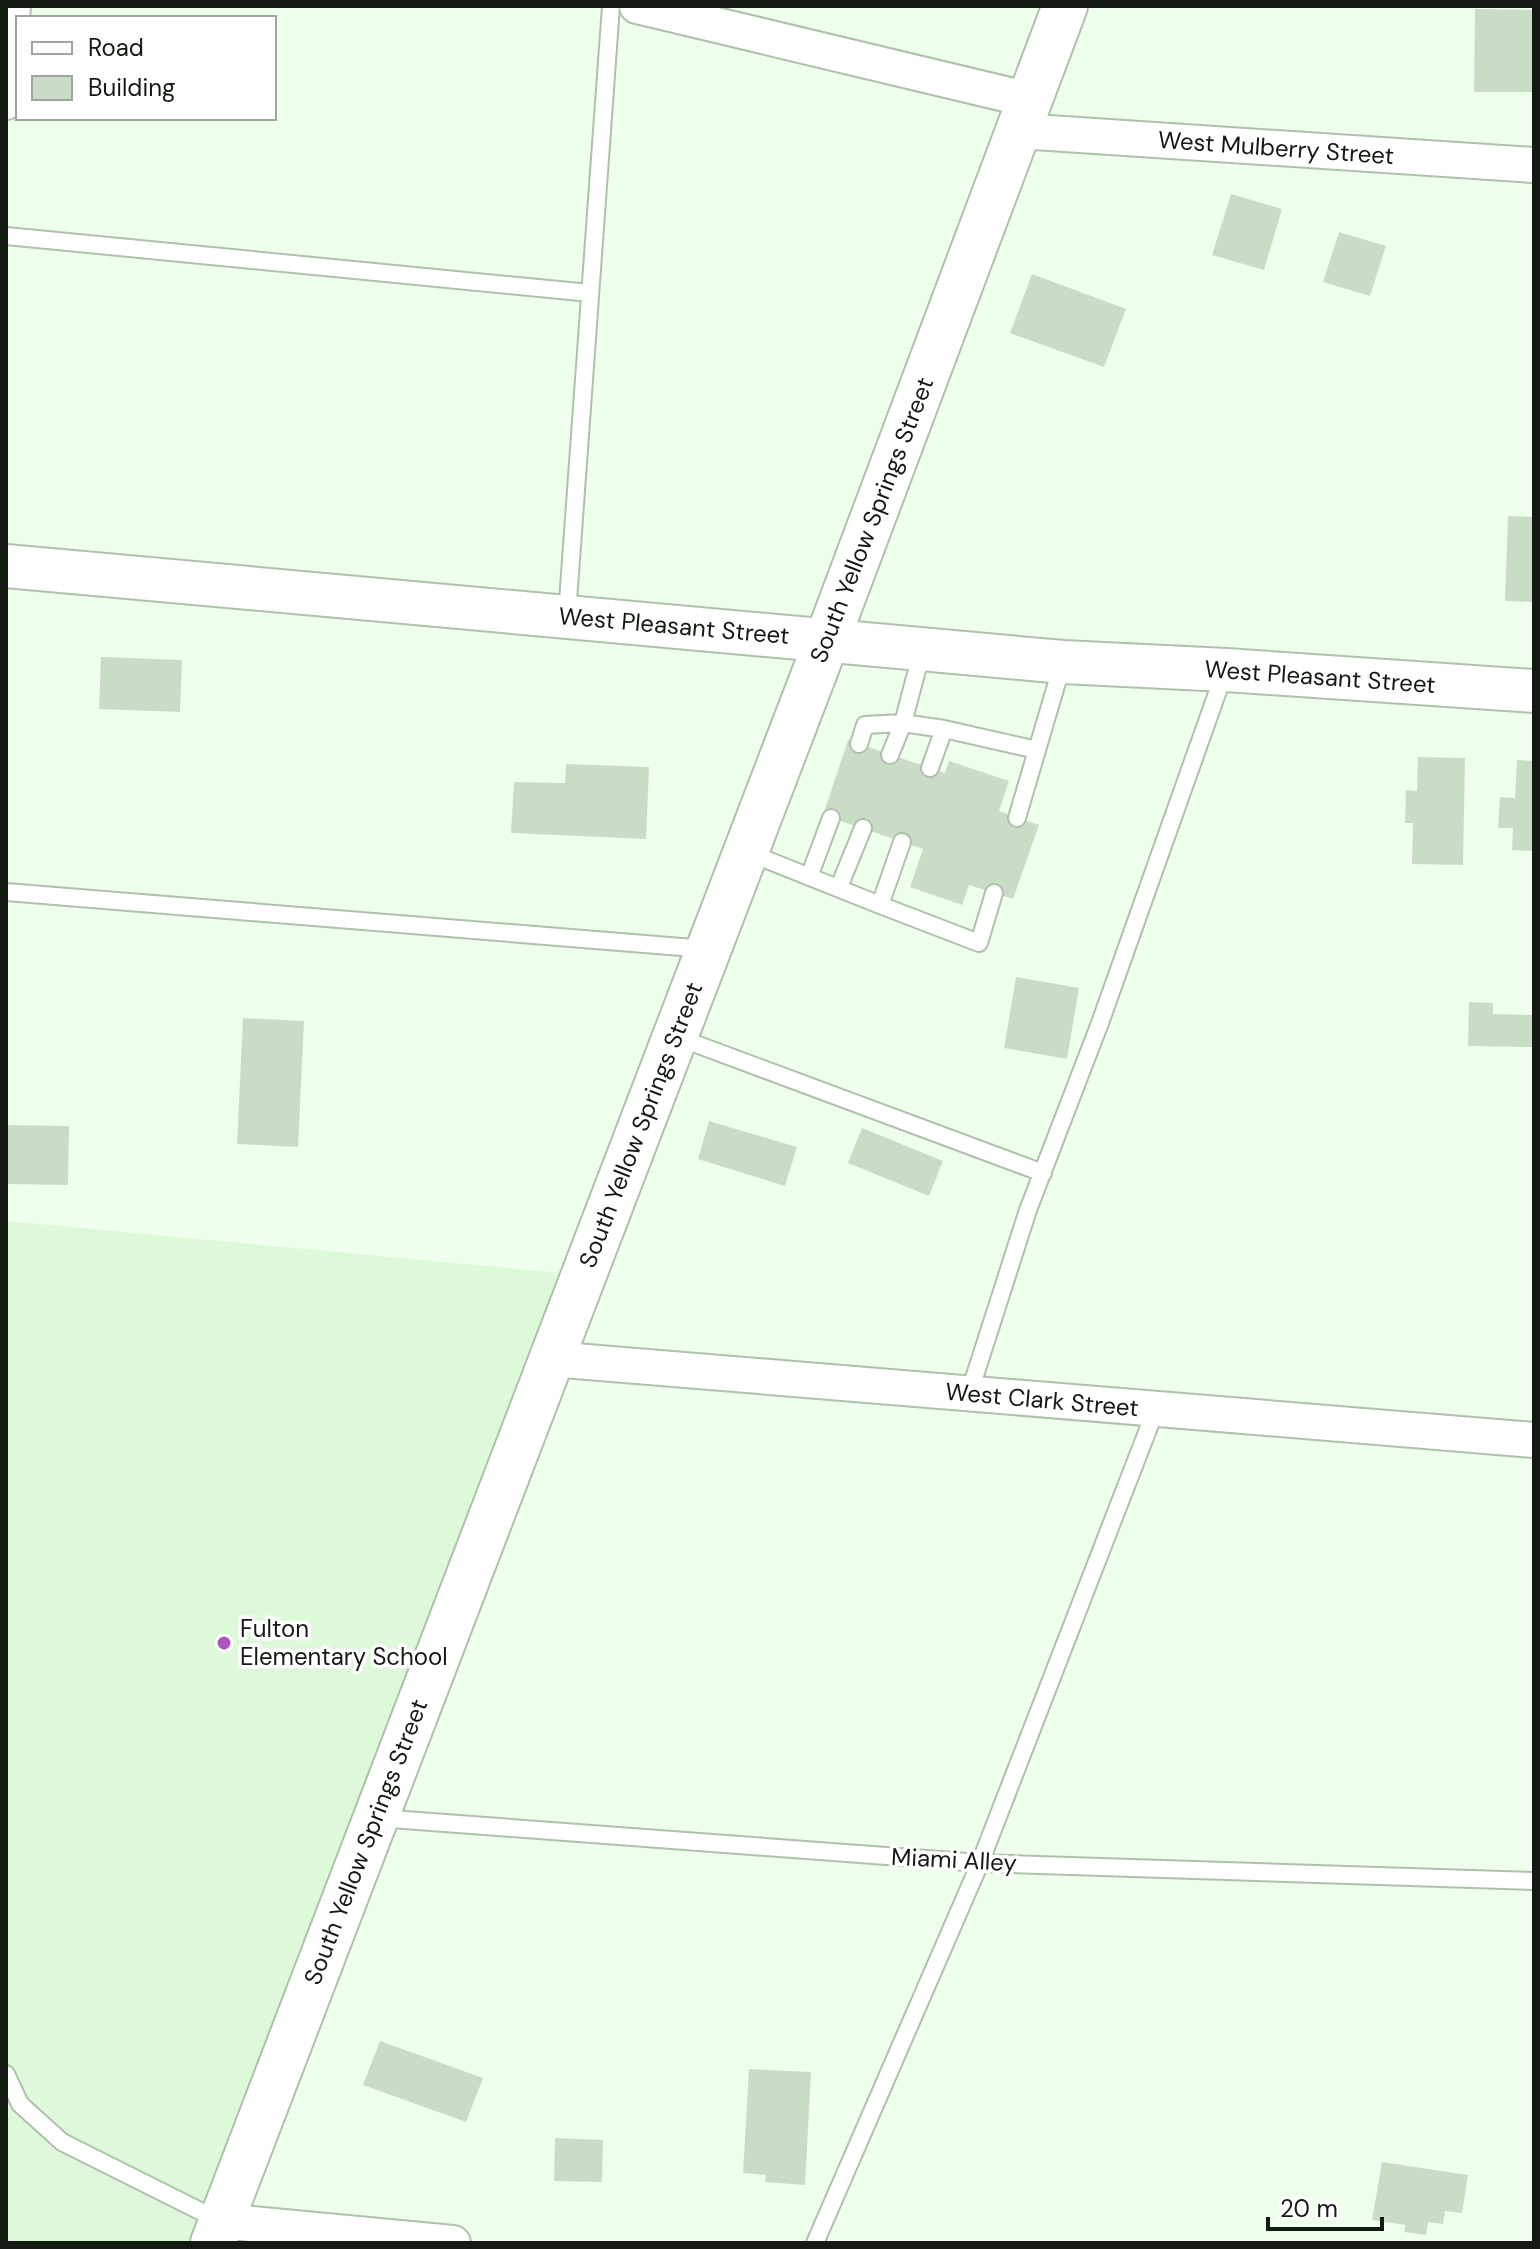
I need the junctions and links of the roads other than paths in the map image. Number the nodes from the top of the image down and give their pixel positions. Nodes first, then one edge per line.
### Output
1 (13, 6) edge
2 (611, 6) edge
3 (637, 6) edge
4 (1065, 6) edge
5 (6, 102) edge
6 (1024, 116) junction
7 (1534, 165) edge
8 (6, 236) edge
9 (590, 293) junction
10 (6, 566) edge
11 (567, 617) junction
12 (827, 640) junction
13 (922, 650) junction
14 (1063, 662) junction
15 (1226, 670) junction
16 (1534, 691) edge
17 (903, 723) junction
18 (944, 729) junction
19 (859, 744) dead end
20 (1037, 750) junction
21 (890, 755) dead end
22 (930, 768) dead end
23 (831, 818) dead end
24 (1017, 818) dead end
25 (863, 828) dead end
26 (902, 842) dead end
27 (746, 852) junction
28 (809, 877) junction
29 (839, 887) junction
30 (6, 892) edge
31 (994, 893) dead end
32 (880, 905) junction
33 (709, 949) junction
34 (675, 1036) junction
35 (1043, 1173) junction
36 (551, 1359) junction
37 (969, 1394) junction
38 (1156, 1409) junction
39 (1534, 1440) edge
40 (375, 1818) junction
41 (980, 1863) junction
42 (1534, 1881) edge
43 (6, 2074) edge
44 (217, 2232) edge
45 (453, 2243) edge
46 (815, 2243) edge

1 - 5 street
2 - 9 lane
3 - 6 street, West Mulberry Street
4 - 6 main road, South Yellow Springs Street
6 - 7 street, West Mulberry Street
6 - 12 main road, South Yellow Springs Street
8 - 9 lane
9 - 11 lane
10 - 11 street, West Pleasant Street
11 - 12 street, West Pleasant Street
12 - 13 street, West Pleasant Street
12 - 27 main road, South Yellow Springs Street
13 - 14 street, West Pleasant Street
13 - 17 lane
14 - 15 street, West Pleasant Street
14 - 20 lane
15 - 16 street, West Pleasant Street
15 - 35 lane
17 - 18 lane
17 - 19 lane
17 - 21 lane
18 - 20 lane
18 - 22 lane
20 - 24 lane
23 - 28 lane
25 - 29 lane
26 - 32 lane
27 - 28 lane
27 - 33 main road, South Yellow Springs Street
28 - 29 lane
29 - 32 lane
30 - 33 lane
31 - 32 lane
33 - 34 main road, South Yellow Springs Street
34 - 35 lane
34 - 36 main road, South Yellow Springs Street
35 - 37 lane
36 - 37 street, West Clark Street
36 - 40 main road, South Yellow Springs Street
37 - 38 street, West Clark Street
38 - 39 street, West Clark Street
38 - 41 lane
40 - 41 lane, Miami Alley
40 - 44 main road, South Yellow Springs Street
41 - 42 lane, Miami Alley
41 - 46 lane
43 - 44 lane
44 - 45 street

